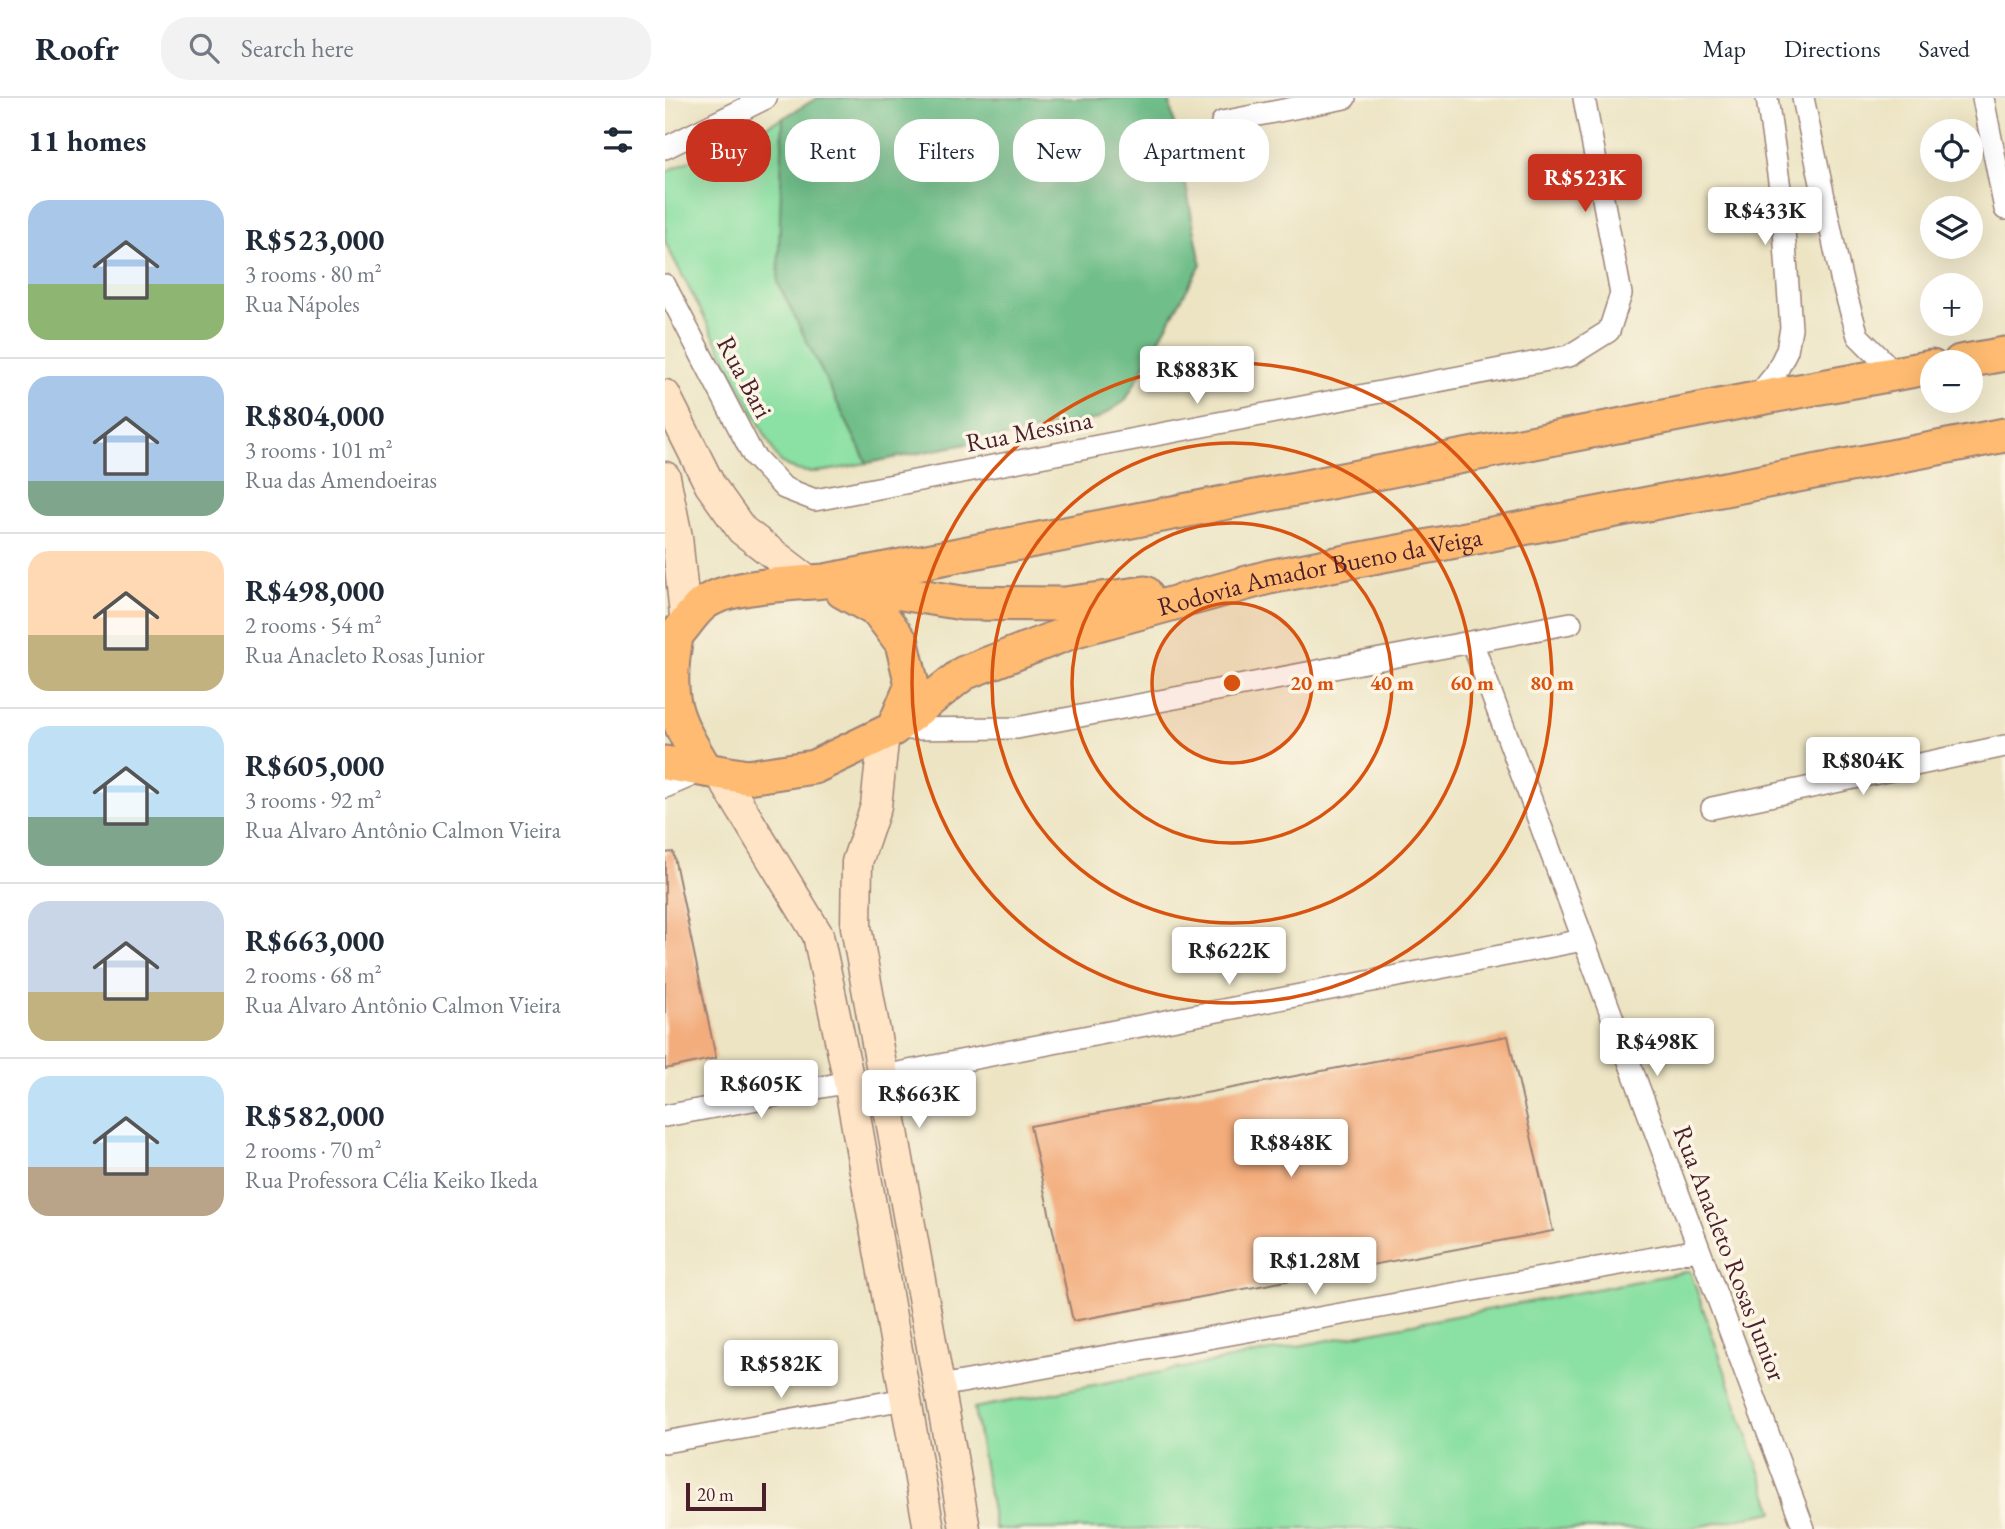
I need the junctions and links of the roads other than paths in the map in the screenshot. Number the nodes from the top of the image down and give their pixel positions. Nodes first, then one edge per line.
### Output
1 (766, 98) edge
2 (1345, 98) edge
3 (1584, 98) edge
4 (1767, 98) edge
5 (1803, 98) edge
6 (1983, 98) edge
7 (1237, 119) edge
8 (665, 148) edge
9 (2005, 209) edge
10 (665, 285) edge
11 (2005, 354) edge
12 (1983, 358) edge
13 (1920, 370) edge
14 (1896, 374) junction
15 (665, 395) edge
16 (1755, 399) junction
17 (2005, 435) edge
18 (665, 477) edge
19 (784, 488) joint
20 (1269, 577) junction
21 (817, 581) junction
22 (1571, 623) dead end
23 (676, 635) edge
24 (1472, 642) junction
25 (889, 731) junction
26 (2005, 746) edge
27 (665, 762) edge
28 (712, 771) junction
29 (665, 787) edge
30 (1712, 807) dead end
31 (1583, 940) junction
32 (883, 1076) junction
33 (849, 1082) junction
34 (665, 1116) edge
35 (1698, 1250) junction
36 (940, 1386) junction
37 (905, 1399) junction
38 (665, 1442) edge
39 (929, 1529) edge
40 (964, 1529) edge
41 (1804, 1529) edge

1 - 8 street
2 - 7 street
3 - 19 street, Rua Messina
4 - 16 street
5 - 14 street
6 - 9 street
10 - 19 street, Rua Bari
11 - 12 main road
13 - 14 main road
14 - 16 main road
15 - 21 street
16 - 21 main road
17 - 20 main road, Rodovia Amador Bueno da Veiga
18 - 23 street
20 - 21 main road
20 - 25 main road, Rodovia Amador Bueno da Veiga
21 - 23 main road
21 - 25 main road
22 - 24 street
23 - 28 main road
24 - 25 street
24 - 31 street, Rua Anacleto Rosas Junior
25 - 28 main road, Rodovia Amador Bueno da Veiga
25 - 32 street
26 - 30 street
27 - 28 main road, Rodovia Amador Bueno da Veiga
28 - 29 street
28 - 33 street
31 - 32 street
31 - 35 street, Rua Anacleto Rosas Junior
32 - 36 street
33 - 34 street
33 - 37 street
35 - 36 street
35 - 41 street, Rua Anacleto Rosas Junior
36 - 40 street
37 - 38 street
37 - 39 street

